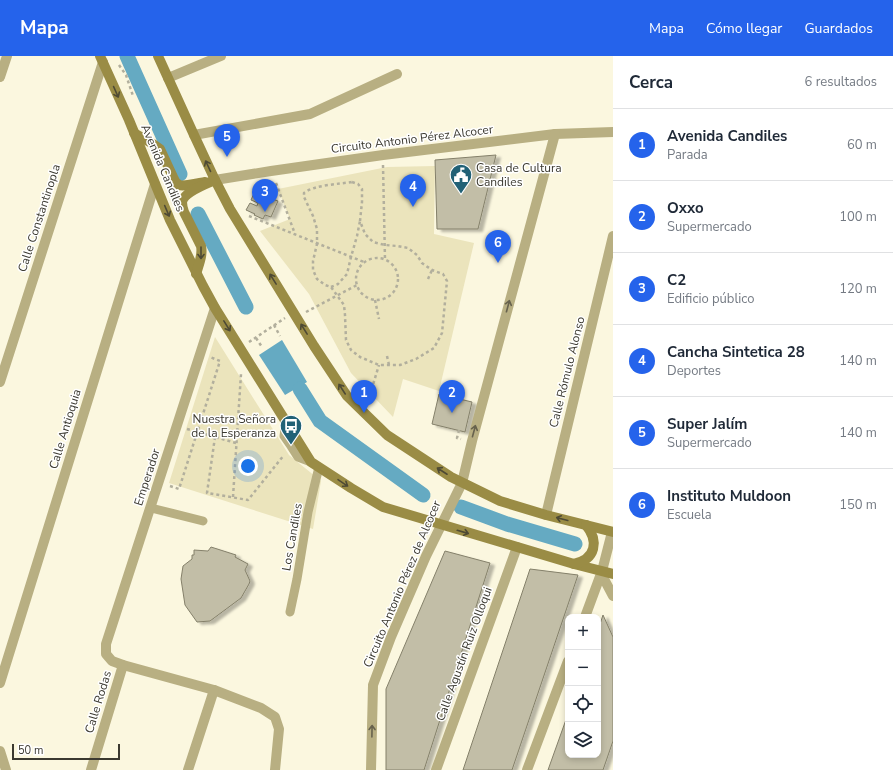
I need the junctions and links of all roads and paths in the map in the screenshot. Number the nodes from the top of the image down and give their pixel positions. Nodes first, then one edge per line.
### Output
1 (6, 56) edge
2 (158, 56) edge
3 (220, 56) edge
4 (101, 59) edge
5 (397, 74) dead end
6 (0, 77) edge
7 (168, 78) junction
8 (613, 132) edge
9 (134, 133) junction
10 (194, 134) junction
11 (554, 134) junction
12 (383, 155) junction
13 (271, 171) junction
14 (215, 180) junction
15 (155, 184) junction
16 (230, 209) junction
17 (360, 221) junction
18 (295, 235) junction
19 (613, 236) edge
20 (317, 244) junction
21 (385, 245) junction
22 (351, 257) junction
23 (385, 260) junction
24 (364, 262) junction
25 (432, 270) junction
26 (196, 274) junction
27 (428, 279) dead end
28 (357, 285) junction
29 (331, 287) junction
30 (338, 295) junction
31 (375, 300) junction
32 (215, 308) junction
33 (296, 317) junction
34 (379, 319) dead end
35 (279, 322) dead end
36 (274, 325) junction
37 (280, 336) dead end
38 (262, 347) dead end
39 (243, 353) junction
40 (200, 354) junction
41 (387, 356) dead end
42 (379, 365) junction
43 (389, 365) junction
44 (0, 382) edge
45 (364, 413) junction
46 (286, 421) junction
47 (177, 426) junction
48 (459, 430) dead end
49 (198, 433) junction
50 (215, 437) junction
51 (461, 439) dead end
52 (236, 443) junction
53 (291, 446) junction
54 (315, 464) junction
55 (159, 482) junction
56 (462, 483) junction
57 (233, 497) junction
58 (151, 508) junction
59 (546, 515) junction
60 (203, 521) dead end
61 (442, 521) junction
62 (586, 525) junction
63 (613, 532) edge
64 (517, 547) junction
65 (574, 564) junction
66 (603, 567) junction
67 (613, 574) edge
68 (613, 596) edge
69 (290, 612) dead end
70 (585, 614) edge
71 (123, 665) junction
72 (565, 669) edge
73 (0, 683) edge
74 (214, 690) junction
75 (0, 751) edge
76 (6, 770) edge
77 (91, 770) edge
78 (188, 770) edge
79 (275, 770) edge
80 (371, 770) edge
81 (436, 770) edge
82 (527, 770) edge

1 - 6 street
2 - 7 main road
3 - 7 street
4 -> 9 main road, Avenida Candiles
4 - 44 street, Calle Constantinopla
5 - 10 street
7 - 10 main road
8 - 11 street, Circuito Antonio Pérez Alcocer
9 - 14 main road
9 - 15 main road, Avenida Candiles
14 -> 10 main road
11 - 12 street, Circuito Antonio Pérez Alcocer
56 -> 11 street, Circuito Antonio Pérez de Alcocer
12 - 13 street, Circuito Antonio Pérez Alcocer
12 - 21 path
13 - 14 street, Circuito Antonio Pérez Alcocer
13 - 18 path
14 - 16 main road
14 -> 26 main road
15 -> 26 main road, Avenida Candiles
15 - 73 street, Calle Antioquia
16 - 18 path
33 -> 16 main road
17 - 20 path
17 - 21 path
17 - 22 path
18 - 20 path
19 - 59 street, Calle Rómulo Alonso
20 - 22 path
20 - 29 path
21 - 23 path
21 - 25 path
22 - 24 path
22 - 29 path
23 - 24 path
23 - 31 path
24 - 28 path
25 - 27 path
25 - 43 path
26 - 32 main road, Avenida Candiles
28 - 30 path
28 - 31 path
29 - 30 path
30 - 33 path
30 - 42 path
31 - 34 path
32 -> 39 main road, Avenida Candiles
32 - 40 street, Emperador
45 -> 33 main road
35 - 36 path
36 - 37 path
36 - 38 path
39 - 46 main road, Avenida Candiles
39 - 52 path
40 - 47 street, Emperador
40 - 49 path
41 - 43 path
42 - 43 path
42 - 45 path
56 -> 45 main road
46 - 53 lane
46 - 54 main road, Avenida Candiles
47 - 49 path
47 - 55 street, Emperador
48 - 51 path
49 - 50 path
49 - 55 path
50 - 52 path
50 - 57 path
52 - 57 path
53 - 54 lane
53 - 57 path
54 -> 61 main road, Avenida Candiles
54 - 69 lane, Los Candiles
55 - 58 street, Emperador
56 - 59 main road
56 - 61 street, Circuito Antonio Pérez de Alcocer
58 - 60 lane
58 - 71 street, Emperador
62 -> 59 main road
61 -> 64 main road, Avenida Candiles
80 -> 61 street, Circuito Antonio Pérez de Alcocer
62 - 63 main road
62 - 65 main road
63 - 66 street
64 - 65 main road, Avenida Candiles
64 - 81 street, Calle Agustín Ruiz Olloqui
65 - 66 main road, Avenida Candiles
66 - 67 main road, Avenida Candiles
66 - 68 street
66 - 70 street
71 - 74 street
71 - 77 street, Calle Rodas
72 - 82 street
74 - 78 street
74 - 79 street
75 - 76 street

